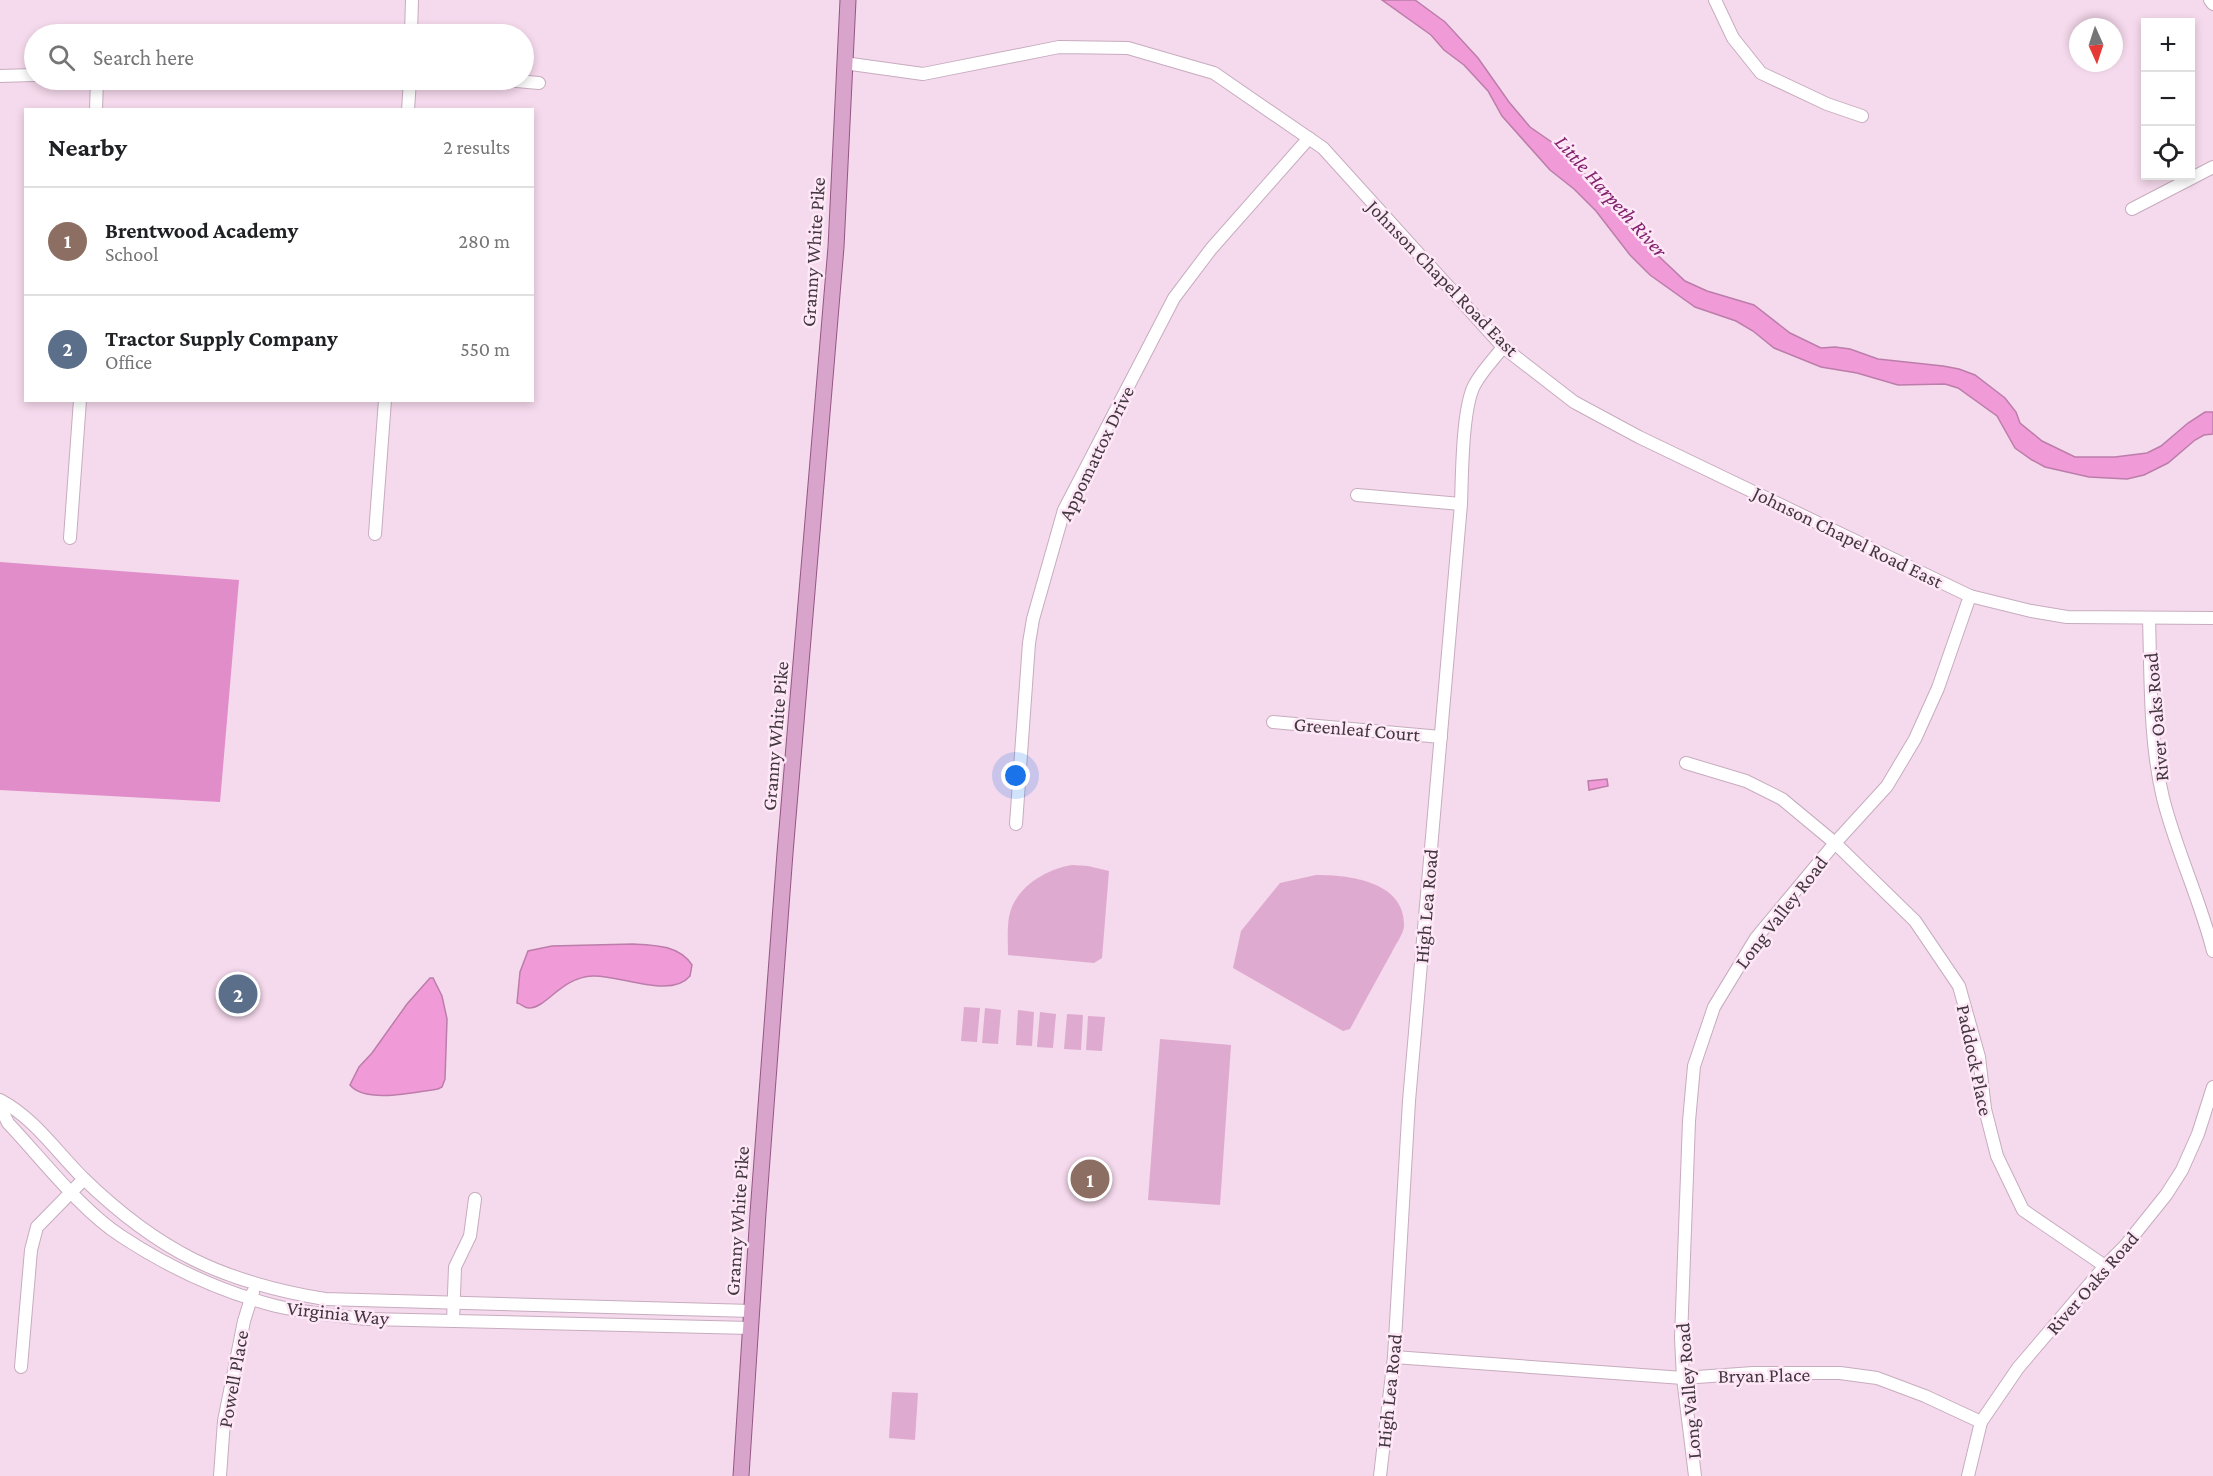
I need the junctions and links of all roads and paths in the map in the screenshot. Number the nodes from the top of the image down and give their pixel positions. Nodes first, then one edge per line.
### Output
1 (412, 0) edge
2 (848, 0) edge
3 (1715, 0) edge
4 (2210, 0) edge
5 (2213, 4) edge
6 (411, 24) edge
7 (844, 63) junction
8 (24, 75) edge
9 (0, 76) edge
10 (534, 82) edge
11 (540, 83) dead end
12 (97, 90) edge
13 (409, 90) edge
14 (96, 108) edge
15 (408, 108) edge
16 (1862, 116) dead end
17 (1309, 138) junction
18 (2213, 167) edge
19 (2132, 209) dead end
20 (1503, 346) junction
21 (80, 402) edge
22 (384, 402) edge
23 (1357, 495) dead end
24 (1461, 504) junction
25 (375, 534) dead end
26 (70, 538) dead end
27 (1970, 596) junction
28 (2213, 618) edge
29 (2149, 619) junction
30 (1273, 722) dead end
31 (1441, 737) junction
32 (1686, 763) dead end
33 (1016, 824) dead end
34 (1835, 843) junction
35 (2213, 951) edge
36 (2213, 1087) edge
37 (0, 1100) edge
38 (0, 1106) edge
39 (84, 1179) junction
40 (71, 1191) junction
41 (475, 1199) dead end
42 (2105, 1266) junction
43 (256, 1284) junction
44 (251, 1299) junction
45 (453, 1304) junction
46 (752, 1311) junction
47 (453, 1321) junction
48 (751, 1328) junction
49 (1394, 1357) junction
50 (21, 1367) dead end
51 (1683, 1378) junction
52 (1982, 1422) junction
53 (220, 1476) edge
54 (741, 1476) edge
55 (1380, 1476) edge
56 (1695, 1476) edge
57 (1968, 1476) edge

1 - 6 street
2 - 7 main road, Granny White Pike
3 - 16 street
4 - 5 street
7 - 17 street, Johnson Chapel Road East
7 - 46 main road, Granny White Pike
8 - 9 street
10 - 11 street
12 - 14 street
13 - 15 street
17 - 20 street, Johnson Chapel Road East
17 - 33 street, Appomattox Drive
18 - 19 street
20 - 24 street, High Lea Road
20 - 27 street, Johnson Chapel Road East
21 - 26 street
22 - 25 street
23 - 24 street
24 - 31 street, High Lea Road
27 - 29 street, Johnson Chapel Road East
27 - 34 street, Long Valley Road
28 - 29 street, Johnson Chapel Road East
29 - 35 street, River Oaks Road
30 - 31 street, Greenleaf Court
31 - 49 street, High Lea Road
32 - 34 street, Paddock Place
34 - 42 street, Paddock Place
34 - 51 street, Long Valley Road
36 - 42 street, River Oaks Road
37 - 39 street, Virginia Way
38 - 40 street, Virginia Way
39 - 40 street
39 - 43 street, Virginia Way
40 - 44 street, Virginia Way
40 - 50 street
41 - 45 street
42 - 52 street, River Oaks Road
43 - 44 street, Powell Place
43 - 45 street, Virginia Way
44 - 47 street, Virginia Way
44 - 53 street, Powell Place
45 - 46 street, Virginia Way
45 - 47 street
46 - 48 main road, Granny White Pike
47 - 48 street, Virginia Way
48 - 54 main road, Granny White Pike
49 - 51 street, Bryan Place
49 - 55 street, High Lea Road
51 - 52 street, Bryan Place
51 - 56 street, Long Valley Road
52 - 57 street, River Oaks Road

